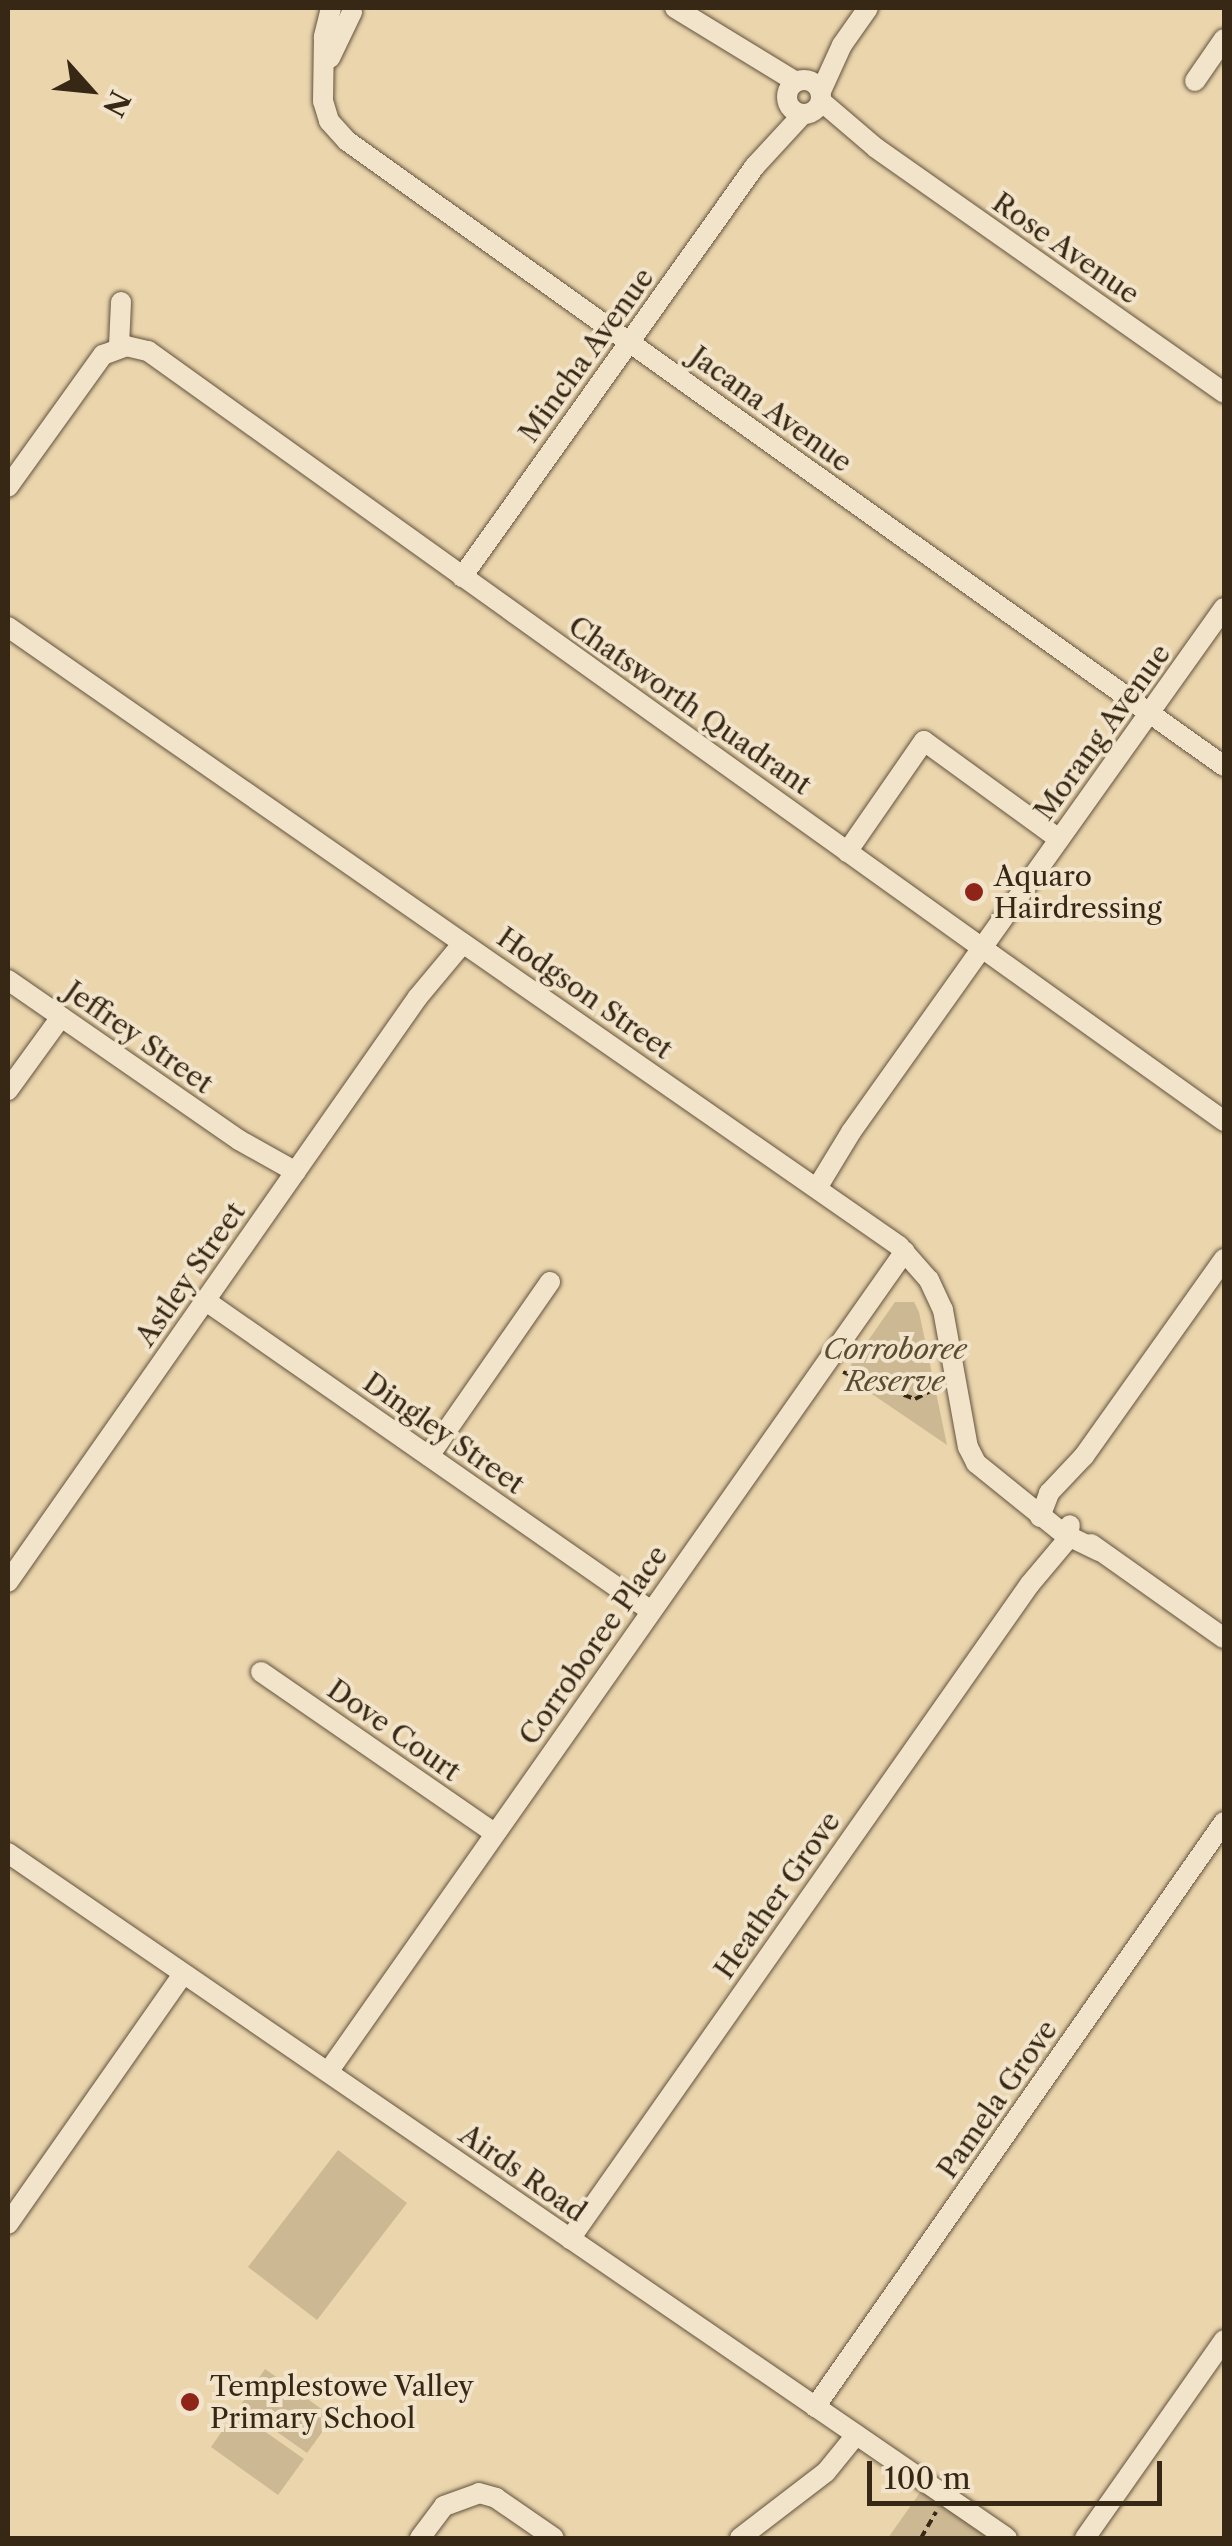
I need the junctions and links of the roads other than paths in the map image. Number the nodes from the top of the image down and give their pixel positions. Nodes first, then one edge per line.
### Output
1 (351, 8) edge
2 (675, 8) edge
3 (868, 8) edge
4 (1224, 40) edge
5 (1195, 82) dead end
6 (804, 98) junction
7 (121, 302) dead end
8 (630, 342) junction
9 (119, 346) junction
10 (1224, 393) edge
11 (8, 487) edge
12 (462, 577) junction
13 (1224, 608) edge
14 (8, 627) edge
15 (1150, 713) junction
16 (1224, 766) edge
17 (1059, 839) junction
18 (847, 852) junction
19 (458, 939) junction
20 (982, 948) junction
21 (8, 980) edge
22 (61, 1018) junction
23 (8, 1090) edge
24 (1224, 1120) edge
25 (292, 1177) junction
26 (812, 1184) junction
27 (905, 1251) junction
28 (1224, 1258) edge
29 (550, 1282) dead end
30 (206, 1300) junction
31 (429, 1456) junction
32 (1044, 1511) junction
33 (1066, 1532) junction
34 (8, 1582) edge
35 (651, 1610) junction
36 (1224, 1638) edge
37 (262, 1672) dead end
38 (1224, 1822) edge
39 (494, 1833) junction
40 (8, 1853) edge
41 (183, 1974) junction
42 (328, 2072) junction
43 (8, 2224) edge
44 (570, 2239) junction
45 (1224, 2340) edge
46 (816, 2407) junction
47 (856, 2435) junction
48 (420, 2538) edge
49 (554, 2538) edge
50 (740, 2538) edge
51 (1007, 2538) edge
52 (1085, 2538) edge

1 - 8 street, Jacana Avenue
2 - 6 street, Rose Avenue
3 - 6 street, Mincha Avenue
4 - 5 street
6 - 8 street, Mincha Avenue
6 - 10 street, Rose Avenue
7 - 9 street
8 - 12 street, Mincha Avenue
8 - 15 street, Jacana Avenue
9 - 11 street
9 - 12 street, Chatsworth Quadrant
12 - 18 street, Chatsworth Quadrant
13 - 15 street, Morang Avenue
14 - 19 street, Hodgson Street
15 - 16 street, Jacana Avenue
15 - 17 street, Morang Avenue
17 - 18 street
17 - 20 street, Morang Avenue
18 - 20 street, Chatsworth Quadrant
19 - 25 street, Astley Street
19 - 26 street, Hodgson Street
20 - 24 street, Chatsworth Quadrant
20 - 26 street, Morang Avenue
21 - 22 street, Jeffrey Street
22 - 23 street
22 - 25 street, Jeffrey Street
25 - 30 street, Astley Street
26 - 27 street, Hodgson Street
27 - 32 street, Hodgson Street
27 - 35 street, Corroboree Place
28 - 32 street
29 - 31 street
30 - 31 street, Dingley Street
30 - 34 street, Astley Street
31 - 35 street, Dingley Street
32 - 33 street, Hodgson Street
33 - 36 street, Hodgson Street
33 - 44 street, Heather Grove
35 - 39 street, Corroboree Place
37 - 39 street, Dove Court
38 - 46 street, Pamela Grove
39 - 42 street, Corroboree Place
40 - 41 street, Airds Road
41 - 42 street, Airds Road
41 - 43 street
42 - 44 street, Airds Road
44 - 46 street, Airds Road
45 - 52 street
46 - 47 street, Airds Road
47 - 50 street
47 - 51 street, Airds Road
48 - 49 street

